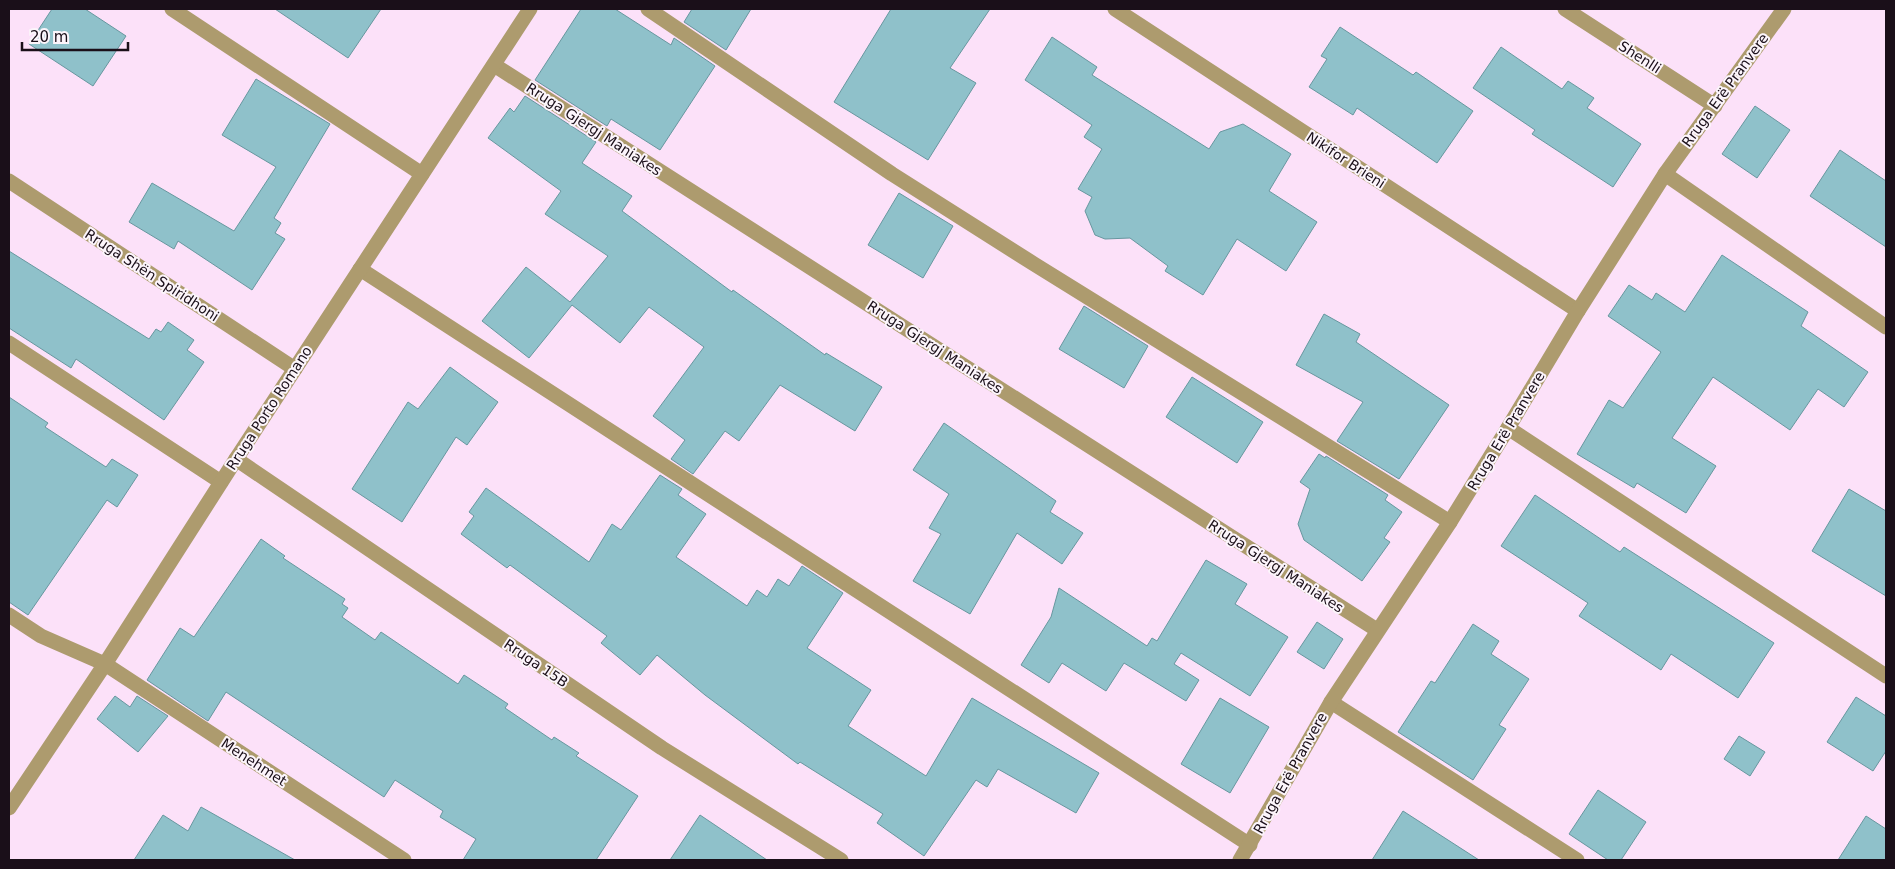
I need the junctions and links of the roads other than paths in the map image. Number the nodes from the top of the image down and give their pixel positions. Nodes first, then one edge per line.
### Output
1 (172, 9) edge
2 (530, 9) edge
3 (648, 9) edge
4 (1115, 9) edge
5 (1565, 9) edge
6 (1784, 9) edge
7 (494, 65) junction
8 (1715, 106) junction
9 (422, 174) junction
10 (1665, 174) junction
11 (9, 181) edge
12 (360, 269) junction
13 (1578, 311) junction
14 (1886, 326) edge
15 (9, 343) edge
16 (295, 368) junction
17 (1508, 428) junction
18 (236, 459) junction
19 (222, 482) junction
20 (1450, 522) junction
21 (9, 615) edge
22 (1377, 630) junction
23 (105, 664) junction
24 (1886, 676) edge
25 (1330, 702) junction
26 (9, 808) edge
27 (1250, 844) junction
28 (404, 860) edge
29 (841, 860) edge
30 (1240, 860) edge
31 (1577, 860) edge

1 - 9 street
2 - 7 street, Rruga Porto Romano
3 - 20 street
4 - 13 street, Nikifor Brieni
5 - 8 street, Shenlli
6 - 8 street, Rruga Erë Pranvere
7 - 9 street, Rruga Porto Romano
7 - 22 street, Rruga Gjergj Maniakes
8 - 10 street, Rruga Erë Pranvere
9 - 12 street, Rruga Porto Romano
10 - 13 street, Rruga Erë Pranvere
10 - 14 street
11 - 16 street, Rruga Shën Spiridhoni
12 - 16 street, Rruga Porto Romano
12 - 27 street
13 - 17 street, Rruga Erë Pranvere
15 - 19 street
16 - 18 street, Rruga Porto Romano
17 - 20 street, Rruga Erë Pranvere
17 - 24 street
18 - 19 street, Rruga Porto Romano
18 - 29 street, Rruga 15B
19 - 23 street, Rruga Porto Romano
20 - 22 street, Rruga Erë Pranvere
21 - 23 street, Menehmet
22 - 25 street, Rruga Erë Pranvere
23 - 26 street, Rruga Porto Romano
23 - 28 street, Menehmet
25 - 27 street, Rruga Erë Pranvere
25 - 31 street
27 - 30 street, Rruga Erë Pranvere

